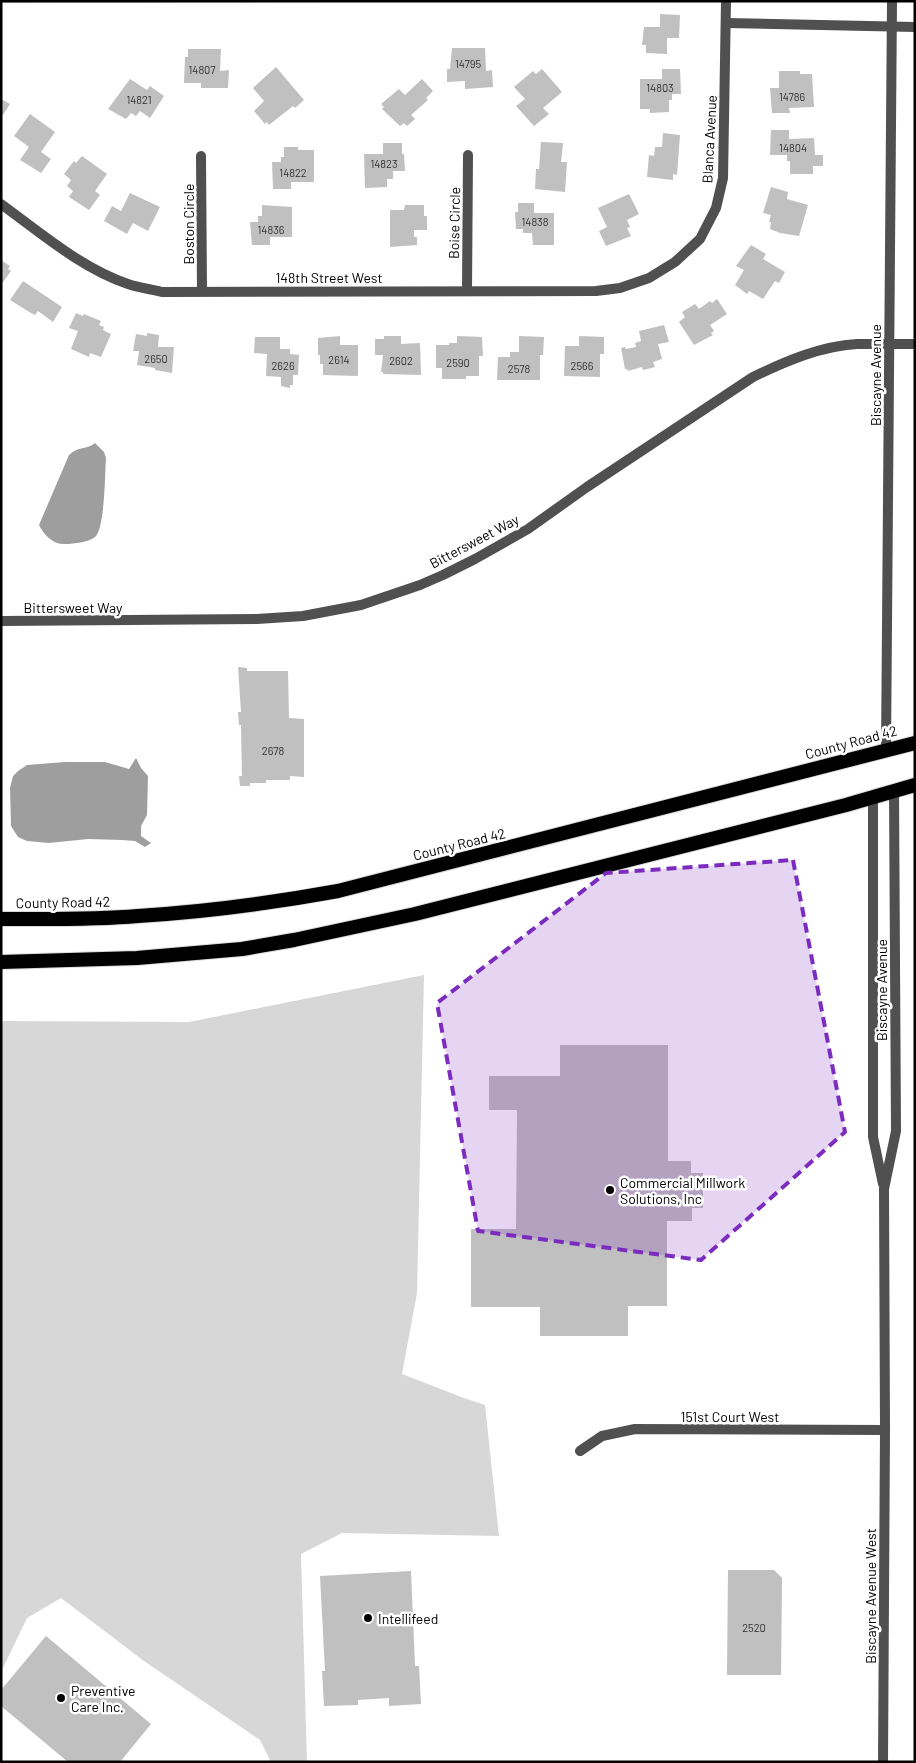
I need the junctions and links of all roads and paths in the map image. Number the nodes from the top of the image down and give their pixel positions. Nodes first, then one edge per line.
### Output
1 (726, 1) edge
2 (892, 1) edge
3 (726, 24) junction
4 (892, 27) junction
5 (915, 27) edge
6 (468, 155) dead end
7 (201, 156) dead end
8 (1, 204) edge
9 (675, 262) joint
10 (202, 291) junction
11 (467, 291) junction
12 (889, 344) junction
13 (915, 344) edge
14 (1, 621) edge
15 (915, 742) edge
16 (886, 750) junction
17 (915, 785) edge
18 (894, 790) junction
19 (873, 796) junction
20 (1, 919) edge
21 (1, 962) edge
22 (884, 1190) junction
23 (885, 1430) junction
24 (580, 1451) dead end
25 (883, 1762) edge

1 - 3 street, Blanca Avenue
2 - 4 street, Biscayne Avenue
3 - 4 street
3 - 9 street, Blanca Avenue
4 - 5 street
4 - 12 street, Biscayne Avenue
6 - 11 street, Boise Circle
7 - 10 street, Boston Circle
8 - 10 street, 148th Street West
9 - 11 street, 148th Street West
10 - 11 street, 148th Street West
12 - 13 street, Bittersweet Way
12 - 14 street, Bittersweet Way
12 - 16 street, Biscayne Avenue
15 - 16 highway, County Road 42
16 - 20 highway, County Road 42
17 - 18 highway
18 - 19 highway
18 - 22 street, Biscayne Avenue
19 - 21 highway
19 - 22 street, Biscayne Avenue
22 - 23 street, Biscayne Avenue
23 - 24 street, 151st Court West
23 - 25 street, Biscayne Avenue West

